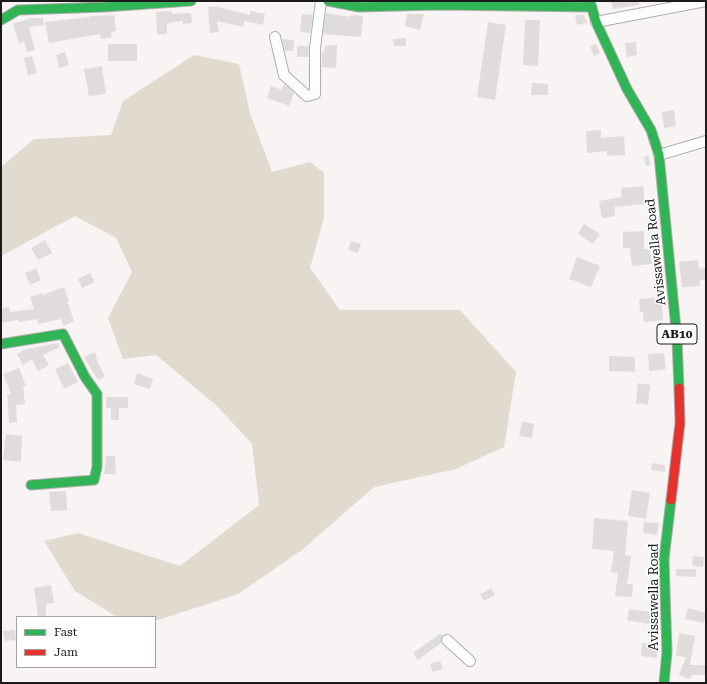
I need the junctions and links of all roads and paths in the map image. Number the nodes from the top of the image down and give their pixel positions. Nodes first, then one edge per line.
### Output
1 (191, 1) edge
2 (321, 1) edge
3 (328, 1) edge
4 (706, 2) edge
5 (103, 4) edge
6 (591, 4) edge
7 (49, 5) edge
8 (1, 20) edge
9 (596, 22) junction
10 (274, 37) dead end
11 (706, 141) edge
12 (660, 155) junction
13 (1, 344) edge
14 (31, 485) dead end
15 (447, 640) dead end
16 (470, 661) dead end
17 (664, 683) edge

1 - 5 street
2 - 10 street
3 - 6 street
4 - 9 street
5 - 7 street
6 - 9 street, Avissawella Road / AB10
7 - 8 street
9 - 12 street, Avissawella Road / AB10
11 - 12 street
12 - 17 street, Avissawella Road / AB10
13 - 14 street
15 - 16 street

